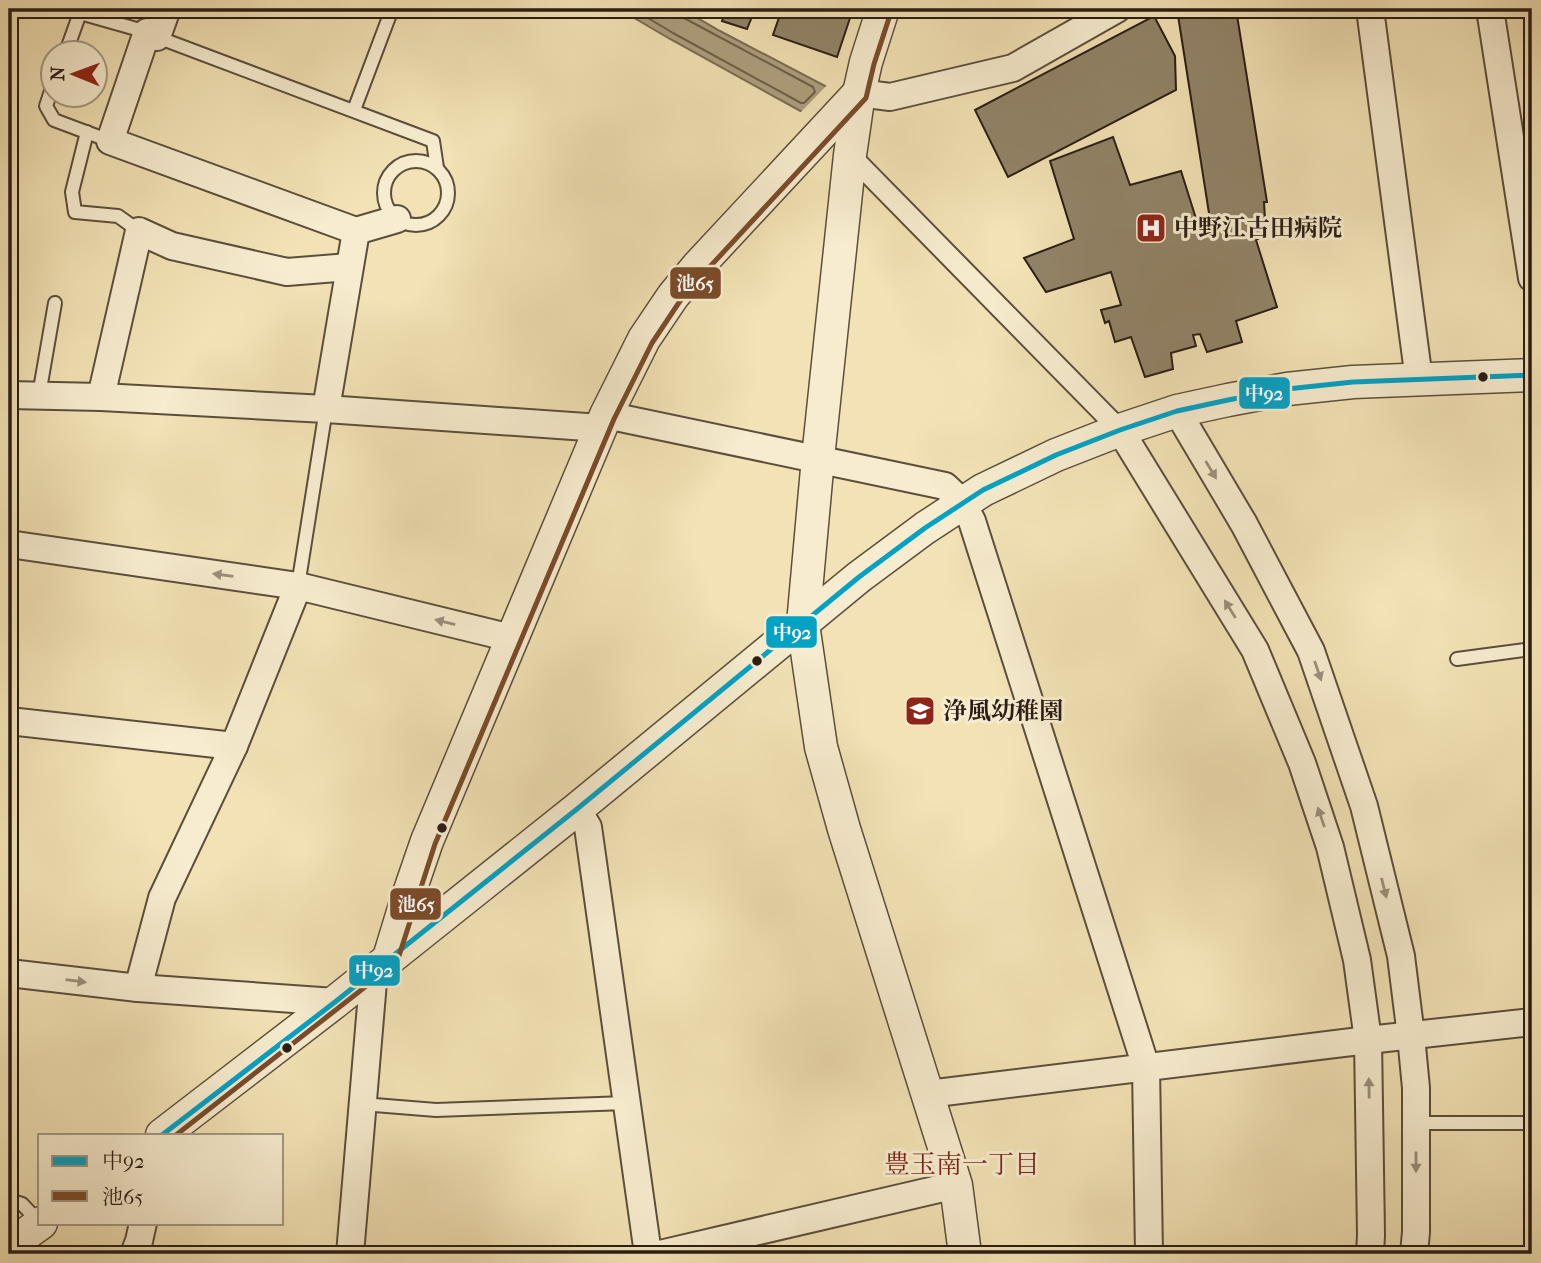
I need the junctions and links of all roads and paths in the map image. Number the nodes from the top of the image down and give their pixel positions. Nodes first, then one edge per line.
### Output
1 (167, 9) edge
2 (392, 9) edge
3 (883, 9) edge
4 (1117, 9) edge
5 (1370, 9) edge
6 (1490, 9) edge
7 (152, 34) junction
8 (70, 38) edge
9 (856, 97) junction
10 (47, 108) edge
11 (354, 110) junction
12 (98, 137) junction
13 (850, 155) junction
14 (438, 168) junction
15 (397, 219) junction
16 (356, 231) junction
17 (139, 232) junction
18 (349, 267) junction
19 (1532, 278) edge
20 (55, 303) dead end
21 (1532, 374) edge
22 (1419, 380) junction
23 (9, 395) edge
24 (39, 395) junction
25 (101, 397) junction
26 (326, 409) junction
27 (1177, 411) junction
28 (604, 421) junction
29 (1120, 430) junction
30 (818, 458) junction
31 (962, 502) junction
32 (9, 544) edge
33 (298, 586) junction
34 (803, 624) junction
35 (511, 638) junction
36 (1532, 649) edge
37 (1457, 659) dead end
38 (9, 721) edge
39 (234, 746) junction
40 (577, 809) junction
41 (381, 964) junction
42 (9, 972) edge
43 (138, 988) junction
44 (335, 1002) junction
45 (1532, 1022) edge
46 (1411, 1035) junction
47 (1368, 1040) junction
48 (1146, 1067) junction
49 (928, 1094) junction
50 (626, 1103) junction
51 (362, 1104) junction
52 (1416, 1123) junction
53 (1532, 1123) edge
54 (163, 1134) edge
55 (956, 1185) junction
56 (9, 1199) edge
57 (38, 1221) edge
58 (39, 1224) edge
59 (143, 1224) edge
60 (9, 1246) edge
61 (134, 1254) edge
62 (350, 1254) edge
63 (648, 1254) edge
64 (660, 1254) edge
65 (965, 1254) edge
66 (1149, 1254) edge
67 (1370, 1254) edge
68 (1414, 1254) edge

1 - 7 street
2 - 11 lane
3 - 9 street
4 - 9 street
5 - 22 street
6 - 19 street
7 - 8 lane
7 - 11 lane
7 - 12 street
9 - 13 street
9 - 28 street
10 - 12 lane
11 - 14 lane
12 - 16 street
12 - 17 lane
13 - 29 street
13 - 30 street
14 - 15 lane
14 - 15 lane
15 - 16 street
16 - 18 street
17 - 18 street
17 - 25 street
18 - 26 street
20 - 24 lane
21 - 22 street
22 - 27 street
23 - 24 street
24 - 25 street
25 - 26 street
26 - 28 street
26 - 33 lane
27 - 29 street
27 -> 46 street
28 - 30 street
28 - 35 street
29 - 31 street
47 -> 29 street
30 - 31 street
30 - 34 street
31 - 34 street
31 - 48 street
33 -> 32 street
35 -> 33 street
33 - 39 street
34 - 40 street
34 - 49 street
35 - 41 street
36 - 37 lane
38 - 39 street
39 - 43 street
40 - 41 street
40 - 50 street
41 - 44 street
41 - 51 street
42 -> 43 street
43 - 44 street
44 - 54 street
45 - 46 street
46 - 47 street
46 - 52 street
47 - 48 street
67 -> 47 street
48 - 49 street
48 - 66 street
49 - 55 street
50 - 51 lane
50 - 63 street
51 - 62 street
52 - 53 lane
52 -> 68 street
55 - 64 street
55 - 65 street
56 - 57 lane
58 - 60 street
59 - 61 street

